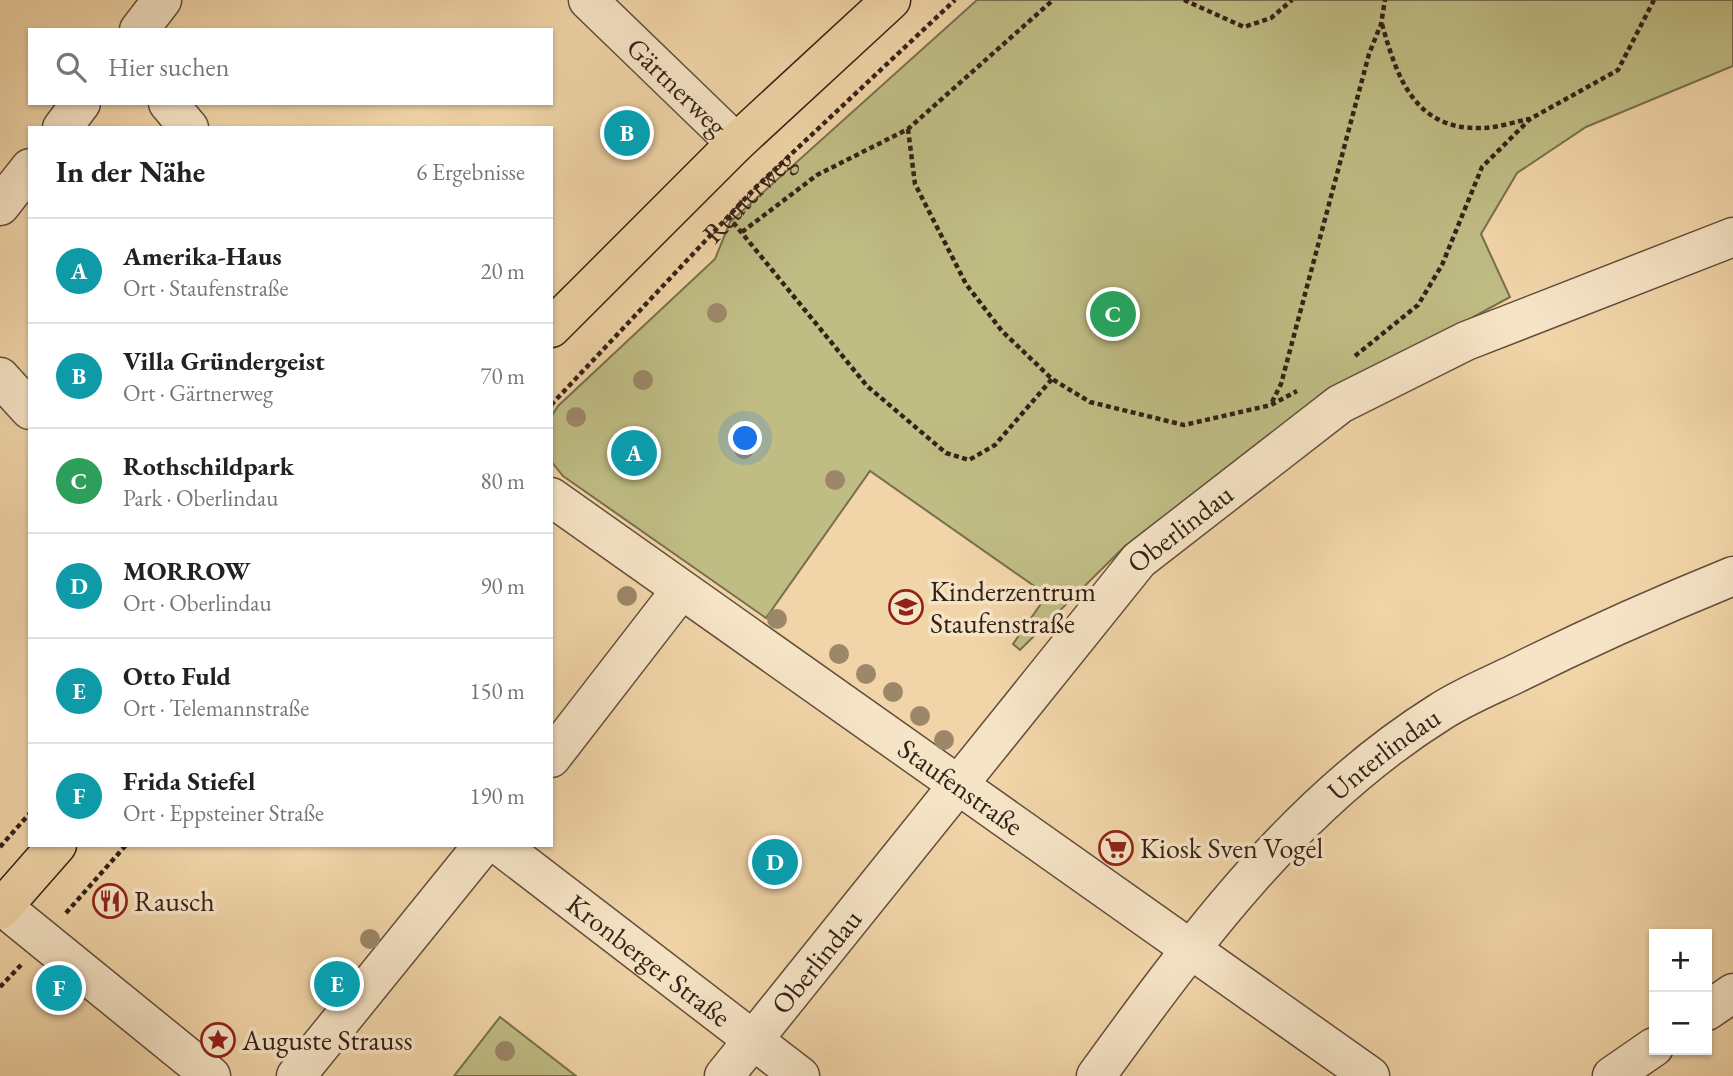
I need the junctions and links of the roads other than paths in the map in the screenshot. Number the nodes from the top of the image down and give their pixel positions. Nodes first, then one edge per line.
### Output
1 (162, 0) edge
2 (588, 0) edge
3 (891, 0) edge
4 (141, 28) edge
5 (79, 105) edge
6 (170, 105) edge
7 (64, 126) edge
8 (187, 126) edge
9 (736, 142) junction
10 (28, 171) edge
11 (0, 206) edge
12 (1733, 237) edge
13 (553, 326) edge
14 (0, 377) edge
15 (28, 408) edge
16 (553, 498) edge
17 (1733, 576) edge
18 (681, 590) junction
19 (553, 755) edge
20 (957, 782) junction
21 (55, 847) edge
22 (481, 847) edge
23 (502, 847) edge
24 (2, 909) edge
25 (1188, 949) junction
26 (1733, 993) edge
27 (1712, 1008) edge
28 (753, 1039) junction
29 (1649, 1050) edge
30 (211, 1076) edge
31 (296, 1076) edge
32 (724, 1076) edge
33 (800, 1076) edge
34 (1096, 1076) edge
35 (1370, 1076) edge
36 (1612, 1076) edge

1 - 4 street
2 - 9 street, Gärtnerweg
3 - 9 main road, Reuterweg
5 - 7 street
6 - 8 street
9 - 13 main road, Reuterweg
10 - 11 street
12 - 20 street, Oberlindau
14 - 15 street
16 - 18 street, Staufenstraße
17 - 25 street, Unterlindau
18 - 19 street
18 - 20 street, Staufenstraße
20 - 25 street, Staufenstraße
20 - 28 street, Oberlindau
21 - 24 main road
22 - 31 street
23 - 28 street, Kronberger Straße
24 - 30 street
25 - 34 street, Unterlindau
25 - 35 street, Staufenstraße
26 - 27 street
28 - 32 street, Oberlindau
28 - 33 street, Kronberger Straße
29 - 36 street

